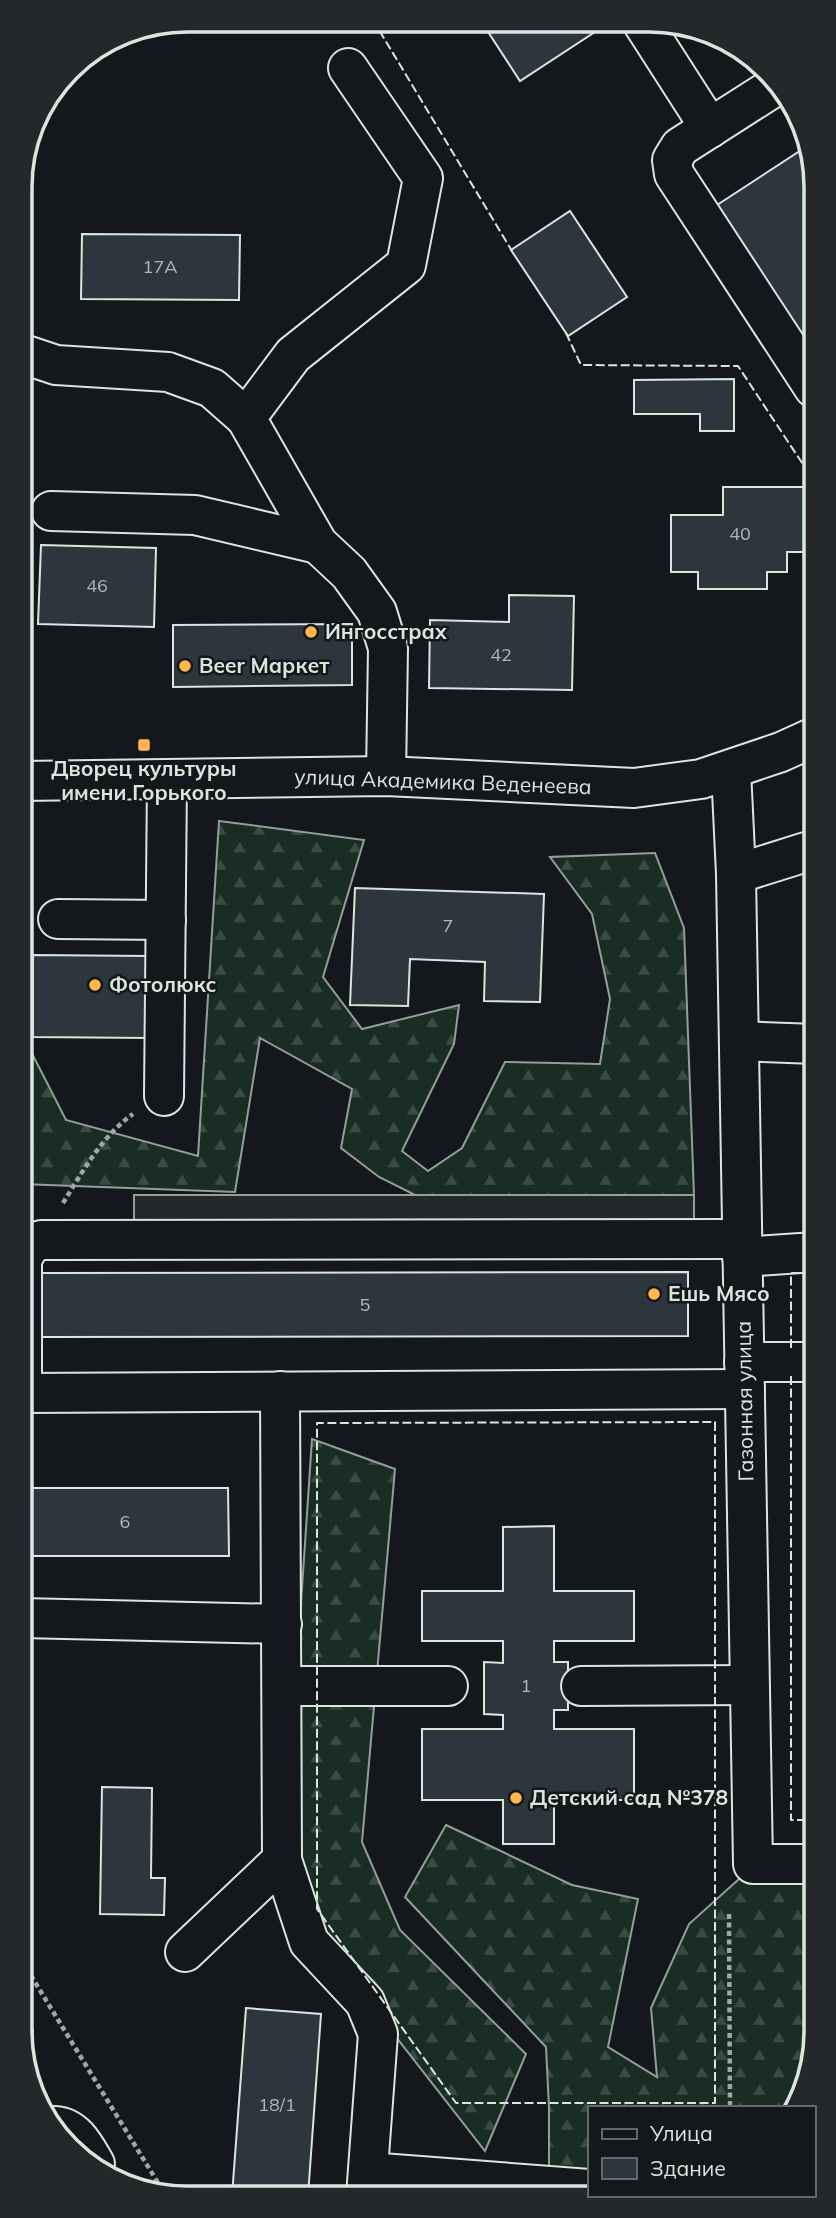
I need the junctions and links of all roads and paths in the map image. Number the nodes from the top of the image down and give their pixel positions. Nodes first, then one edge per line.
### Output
1 (648, 32) edge
2 (348, 68) dead end
3 (770, 89) edge
4 (710, 128) junction
5 (32, 357) edge
6 (804, 373) edge
7 (246, 418) junction
8 (51, 511) dead end
9 (318, 544) junction
10 (804, 742) edge
11 (731, 770) junction
12 (386, 776) junction
13 (167, 779) junction
14 (32, 781) edge
15 (804, 853) edge
16 (736, 874) junction
17 (58, 919) dead end
18 (166, 920) junction
19 (739, 1041) junction
20 (804, 1044) edge
21 (164, 1096) joint
22 (41, 1240) junction
23 (32, 1244) edge
24 (742, 1248) junction
25 (804, 1251) edge
26 (804, 1364) edge
27 (744, 1376) junction
28 (280, 1391) junction
29 (32, 1393) edge
30 (32, 1618) edge
31 (282, 1624) junction
32 (749, 1685) junction
33 (282, 1686) junction
34 (448, 1686) dead end
35 (581, 1686) dead end
36 (282, 1860) junction
37 (804, 1864) edge
38 (729, 1914) dead end
39 (185, 1952) dead end
40 (32, 1977) edge
41 (730, 2106) edge
42 (64, 2127) edge
43 (84, 2148) edge
44 (159, 2184) edge
45 (367, 2184) edge
46 (456, 2186) edge

1 - 4 street
2 - 7 street
3 - 4 street
4 - 6 street
5 - 7 street
7 - 9 street
8 - 9 street
9 - 12 street
10 - 11 street, улица Академика Веденеева
11 - 12 street, улица Академика Веденеева
11 - 16 street, Газонная улица
12 - 13 street, улица Академика Веденеева
13 - 14 street, улица Академика Веденеева
13 - 18 street
15 - 16 street
16 - 19 street, Газонная улица
17 - 18 street
18 - 21 street
19 - 20 street
19 - 24 street, Газонная улица
21 - 22 path
22 - 23 street
22 - 24 street
24 - 25 street
24 - 27 street, Газонная улица
26 - 27 street
27 - 28 street
27 - 32 street, Газонная улица
28 - 29 street
28 - 31 street
30 - 31 street
31 - 33 street
32 - 35 street
32 - 37 street, Газонная улица
33 - 34 street
33 - 36 street
36 - 39 street
36 - 45 street
38 - 41 path
40 - 44 path
42 - 43 street
45 - 46 street

